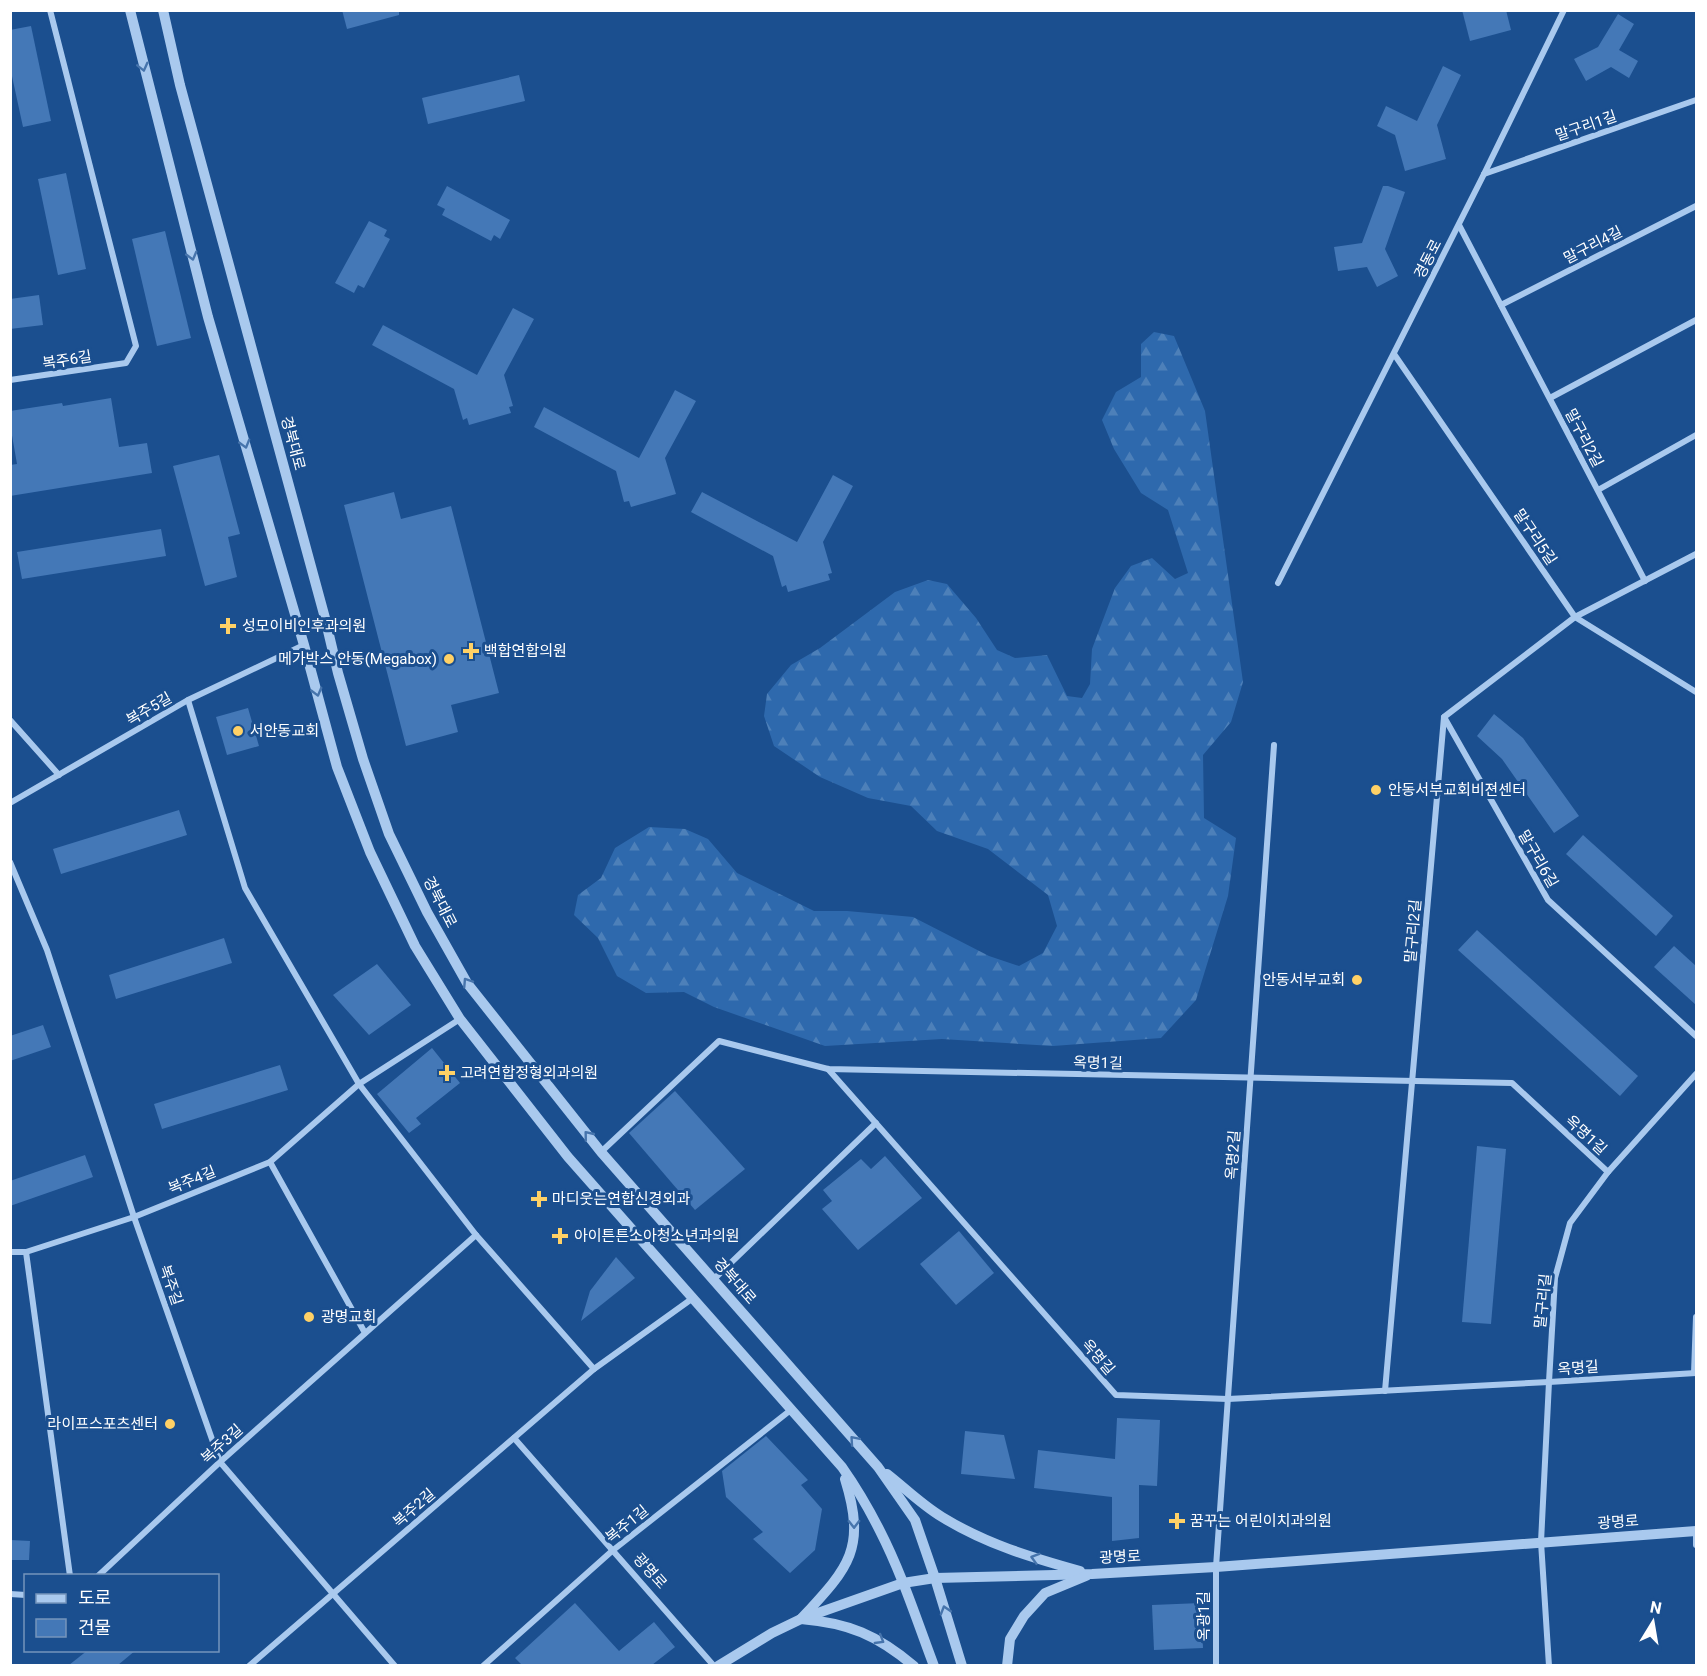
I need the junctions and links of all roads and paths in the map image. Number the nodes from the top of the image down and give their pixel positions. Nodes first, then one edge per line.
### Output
1 (50, 10) edge
2 (130, 10) edge
3 (163, 10) edge
4 (1564, 10) edge
5 (1696, 100) edge
6 (1484, 174) junction
7 (1696, 206) edge
8 (1458, 225) junction
9 (1501, 305) junction
10 (1696, 320) edge
11 (1394, 354) junction
12 (10, 380) edge
13 (1550, 398) junction
14 (1696, 435) edge
15 (1598, 490) junction
16 (1696, 554) edge
17 (1645, 581) junction
18 (1278, 583) dead end
19 (1575, 617) junction
20 (304, 645) junction
21 (1696, 692) edge
22 (188, 700) junction
23 (1444, 717) junction
24 (10, 720) edge
25 (1274, 745) dead end
26 (59, 775) junction
27 (10, 803) edge
28 (10, 862) edge
29 (460, 1019) junction
30 (1696, 1036) edge
31 (828, 1069) junction
32 (1696, 1074) edge
33 (1251, 1078) junction
34 (1412, 1081) junction
35 (358, 1084) junction
36 (876, 1123) junction
37 (601, 1152) junction
38 (270, 1162) junction
39 (1608, 1172) junction
40 (134, 1217) junction
41 (476, 1235) junction
42 (10, 1252) edge
43 (26, 1252) junction
44 (714, 1280) junction
45 (693, 1298) junction
46 (1696, 1317) edge
47 (365, 1333) junction
48 (594, 1369) junction
49 (1695, 1373) edge
50 (1549, 1382) junction
51 (1385, 1391) junction
52 (1228, 1399) junction
53 (792, 1409) junction
54 (514, 1438) junction
55 (220, 1462) junction
56 (842, 1467) junction
57 (878, 1467) junction
58 (1696, 1531) edge
59 (1541, 1542) junction
60 (1696, 1545) edge
61 (612, 1551) junction
62 (1216, 1567) junction
63 (70, 1574) edge
64 (100, 1574) edge
65 (1092, 1574) junction
66 (935, 1578) junction
67 (903, 1582) junction
68 (333, 1594) junction
69 (801, 1619) junction
70 (249, 1665) edge
71 (395, 1665) edge
72 (483, 1665) edge
73 (716, 1665) edge
74 (914, 1665) edge
75 (934, 1665) edge
76 (963, 1665) edge
77 (1007, 1665) edge
78 (1216, 1665) edge
79 (1549, 1665) edge

1 - 12 street, 복주6길
2 -> 20 street
37 -> 3 street, 경북대로
4 - 6 street, 경동로
5 - 6 street, 말구리1길
6 - 8 street, 경동로
7 - 9 street, 말구리4길
8 - 9 street, 말구리2길
8 - 11 street, 경동로
9 - 13 street, 말구리2길
10 - 13 street
11 - 18 street, 경동로
11 - 19 street, 말구리5길
13 - 15 street, 말구리2길
14 - 15 street
15 - 17 street, 말구리2길
16 - 17 street
17 - 19 street
19 - 21 street, 말구리5길
19 - 23 street
20 - 22 street, 복주5길
20 -> 29 street
22 - 26 street, 복주5길
22 - 35 street
23 - 30 street, 말구리6길
23 - 34 street, 말구리2길
24 - 26 street
25 - 33 street, 옥명2길
26 - 27 street, 복주5길
28 - 40 street, 복주길
29 - 35 street, 복주4길
29 - 45 street
31 - 33 street, 옥명1길
31 - 36 street, 옥명길
31 - 37 street, 옥명1길
32 - 39 street, 말구리길
33 - 34 street, 옥명1길
33 - 52 street, 옥명2길
34 - 39 street, 옥명1길
34 - 51 street, 말구리2길
35 - 38 street, 복주4길
35 - 41 street
36 - 44 street
36 - 52 street, 옥명길
37 - 44 street, 경북대로
38 - 40 street, 복주4길
38 - 47 street
39 - 50 street, 말구리길
40 - 43 street, 복주4길
40 - 55 street, 복주길
41 - 47 street, 복주3길
41 - 48 street
42 - 43 street, 복주4길
43 - 63 street
57 -> 44 street, 경북대로
45 - 48 street, 복주2길
45 - 53 street
46 - 49 street, 옥명길
47 - 55 street, 복주3길
48 - 54 street, 복주2길
49 - 50 street, 옥명길
50 - 51 street, 옥명길
50 - 59 street, 말구리길
51 - 52 street, 옥명길
52 - 62 street, 옥명2길
53 - 56 street
53 - 61 street, 복주1길
54 - 61 street, 광명로
54 - 68 street, 복주2길
55 - 64 street, 복주3길
55 - 68 street, 복주길
56 - 67 street
56 -> 69 street
65 -> 57 street
57 - 66 street, 경북대로
58 - 59 street, 광명로
58 - 60 street, 광명로
59 - 62 street, 광명로
59 - 79 street
61 - 72 street, 복주1길
61 - 73 street, 광명로
62 - 65 street, 광명로
62 - 78 street, 옥광1길
65 - 66 street, 광명로
65 - 77 street
66 - 67 street, 광명로
76 -> 66 street, 경북대로
67 - 69 street, 광명로
67 - 75 street
68 - 70 street, 복주2길
68 - 71 street, 복주길
69 - 73 street, 광명로
69 -> 74 street

